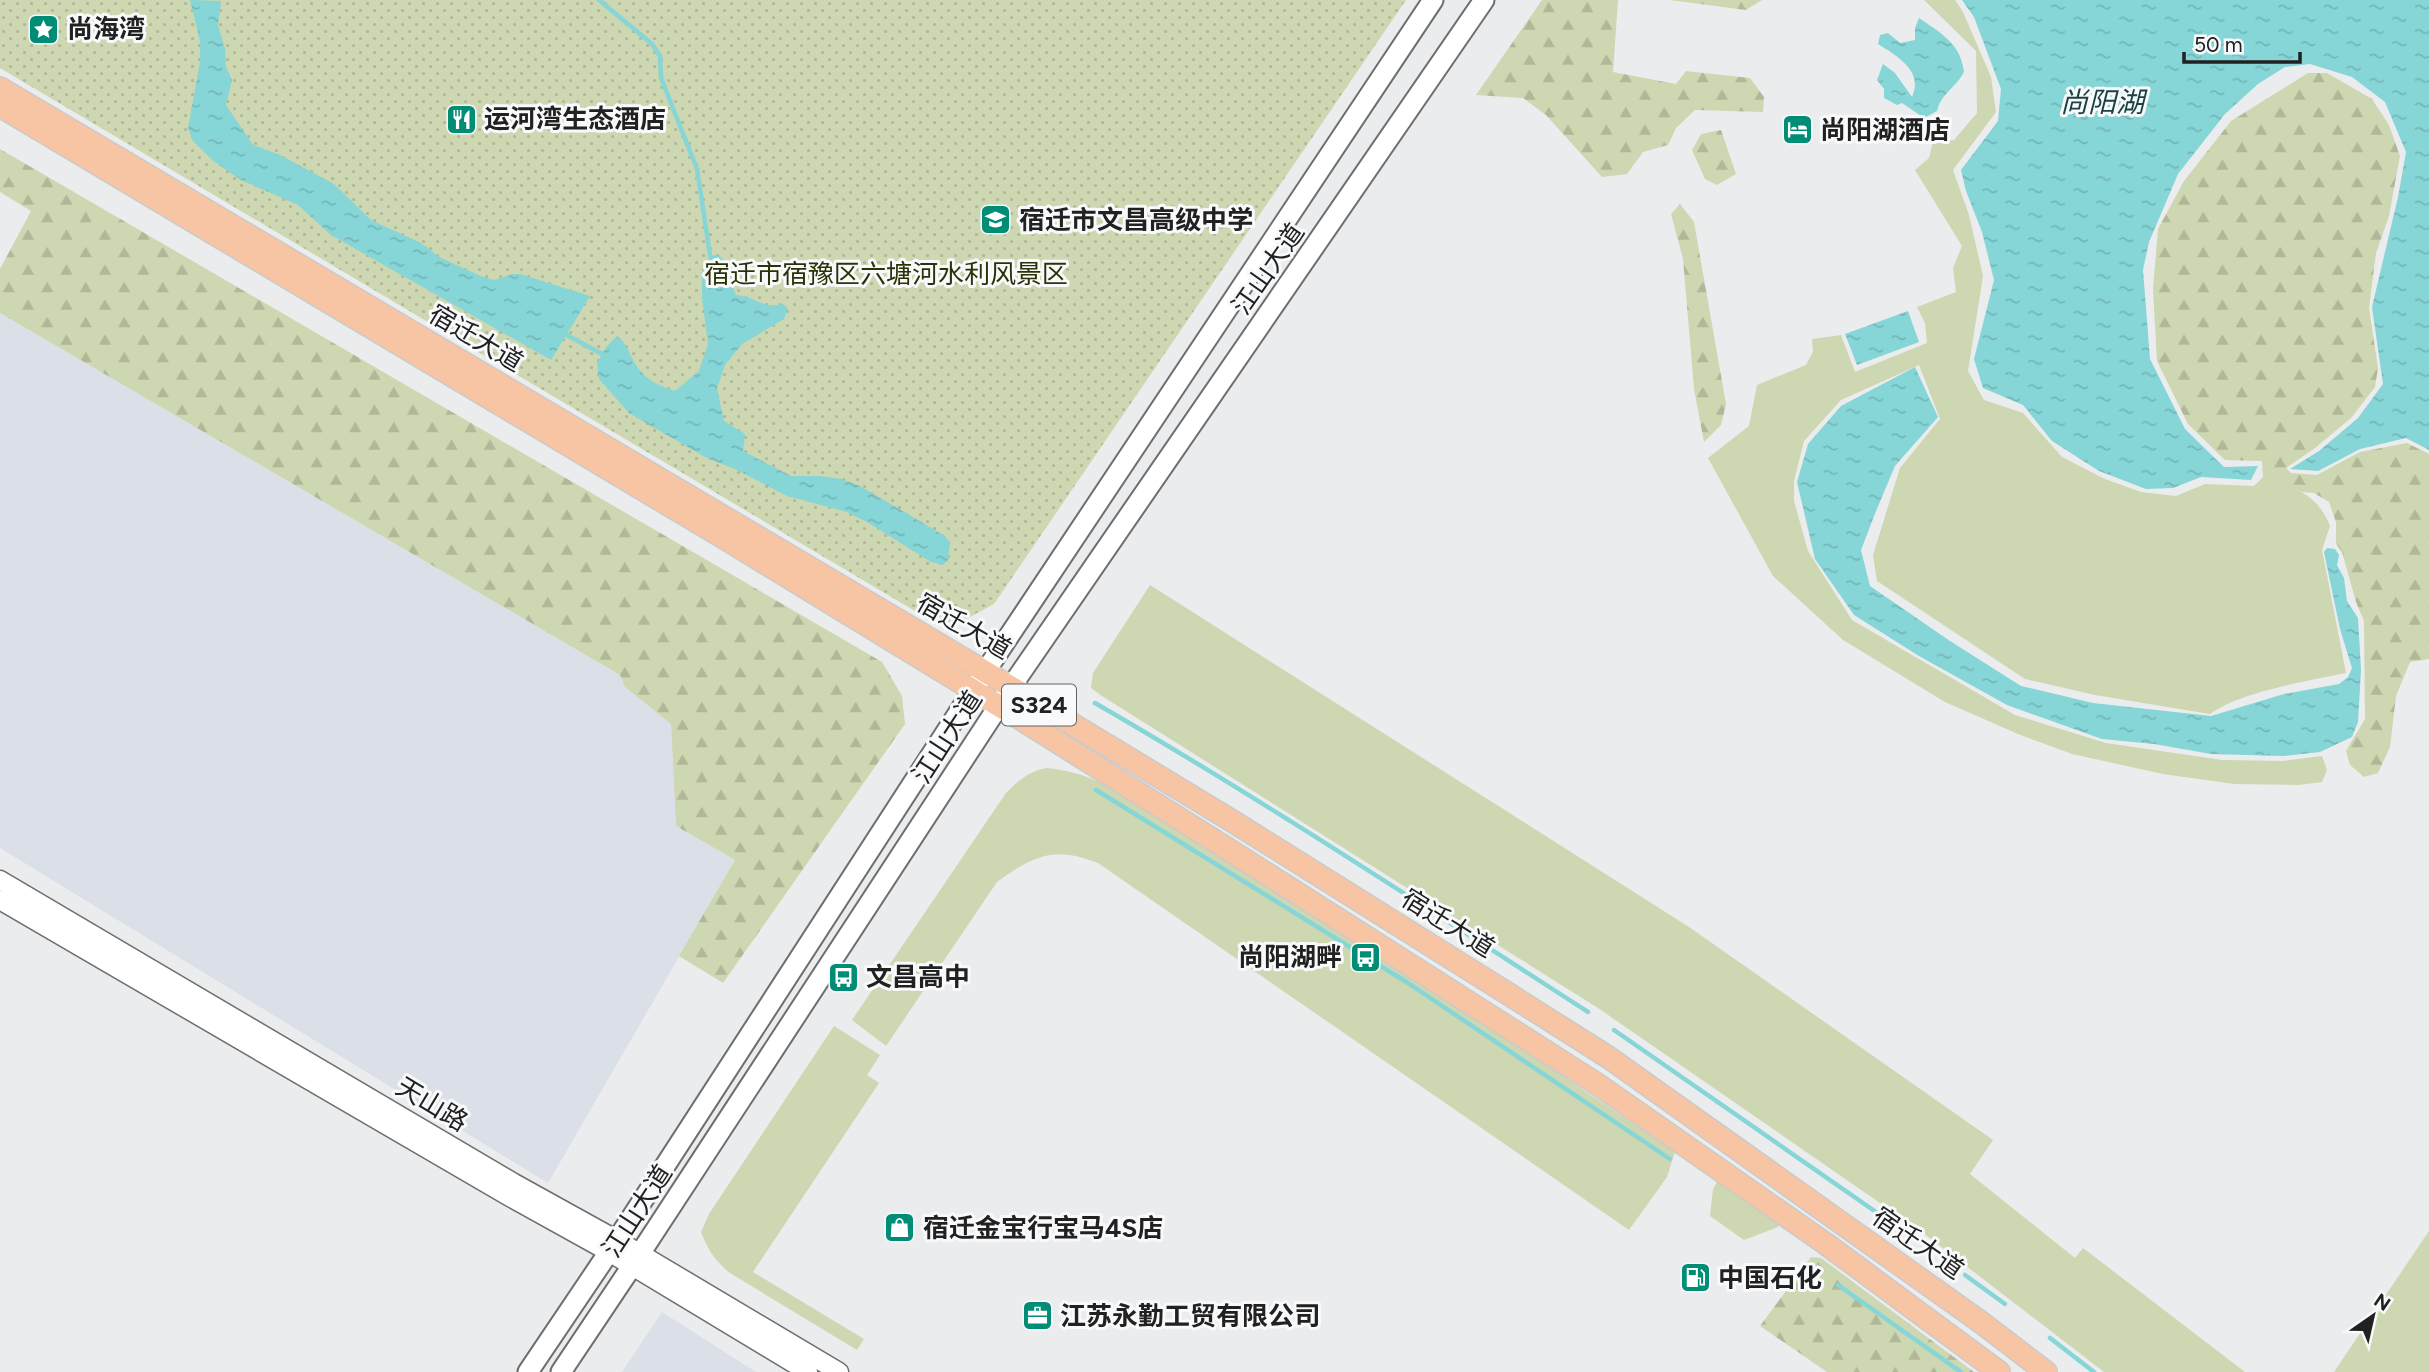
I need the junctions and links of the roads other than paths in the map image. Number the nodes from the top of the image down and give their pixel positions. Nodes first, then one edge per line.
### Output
1 (1433, 0) edge
2 (1484, 0) edge
3 (0, 88) edge
4 (0, 106) edge
5 (985, 672) junction
6 (1011, 687) junction
7 (974, 690) junction
8 (999, 706) junction
9 (0, 880) edge
10 (0, 900) edge
11 (613, 1246) junction
12 (636, 1260) junction
13 (528, 1372) edge
14 (561, 1372) edge
15 (808, 1372) edge
16 (839, 1372) edge
17 (1999, 1372) edge
18 (2046, 1372) edge

1 - 5 main road, 江山大道
2 - 6 main road, 江山大道
3 - 5 main road, 宿迁大道 / S324
4 - 7 main road, 宿迁大道 / S324
5 - 6 main road, 宿迁大道 / S324
5 - 7 main road, 江山大道
6 - 8 main road, 江山大道
6 - 18 main road, 宿迁大道 / S324
7 - 8 main road, 宿迁大道 / S324
7 - 11 main road, 江山大道
8 - 12 main road, 江山大道
8 - 17 main road, 宿迁大道 / S324
9 - 11 street, 天山路
10 - 11 street, 天山路
11 - 12 street, 天山路
11 - 13 main road, 江山大道
12 - 14 main road, 江山大道
12 - 15 street, 天山路
12 - 16 street, 天山路

